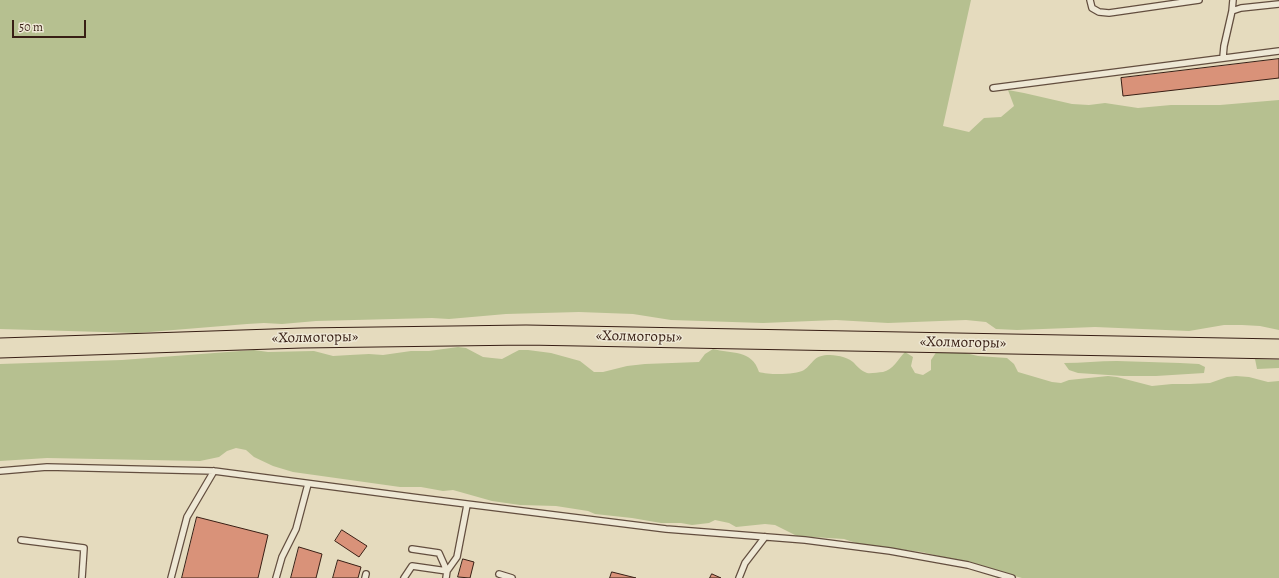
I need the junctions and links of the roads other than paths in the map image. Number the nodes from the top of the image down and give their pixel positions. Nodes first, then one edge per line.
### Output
1 (1090, 0) edge
2 (1200, 0) edge
3 (1233, 0) edge
4 (1279, 4) edge
5 (1232, 11) junction
6 (1279, 50) edge
7 (1223, 57) junction
8 (993, 88) dead end
9 (0, 348) edge
10 (1279, 350) edge
11 (0, 471) edge
12 (214, 471) junction
13 (308, 484) junction
14 (467, 505) junction
15 (765, 537) junction
16 (21, 540) dead end
17 (412, 548) dead end
18 (447, 571) junction
19 (498, 574) dead end
20 (82, 578) edge
21 (171, 578) edge
22 (276, 578) edge
23 (404, 578) edge
24 (446, 578) edge
25 (512, 578) edge
26 (739, 578) edge
27 (1012, 578) edge

1 - 2 lane
3 - 5 lane
4 - 5 lane
5 - 7 lane
6 - 7 lane
7 - 8 lane
9 - 10 highway, «Холмогоры»
11 - 12 lane
12 - 13 lane
12 - 21 lane
13 - 14 lane
13 - 22 lane
14 - 15 lane
14 - 18 lane
15 - 26 lane
15 - 27 lane
16 - 20 lane
17 - 18 lane
18 - 23 lane
18 - 24 lane
19 - 25 lane

